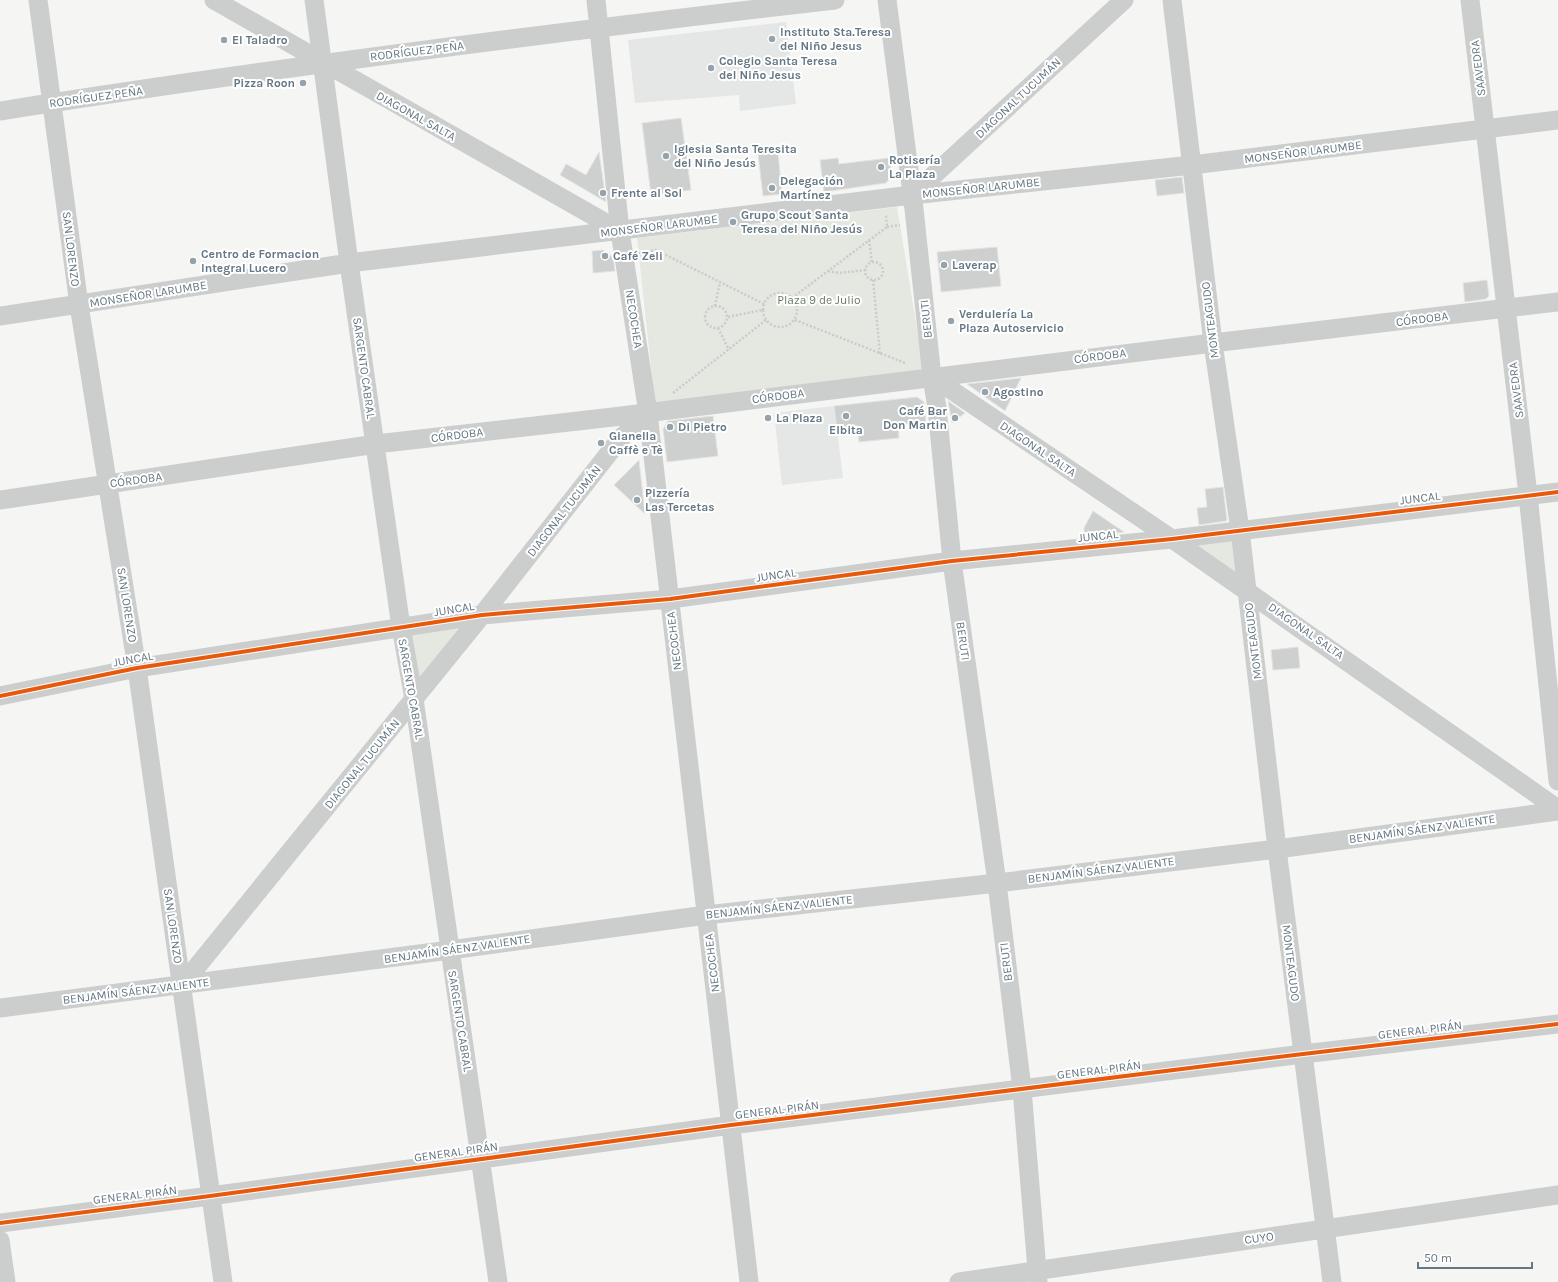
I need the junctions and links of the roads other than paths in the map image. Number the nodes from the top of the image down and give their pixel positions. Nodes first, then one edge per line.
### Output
1 (38, 0) edge
2 (214, 0) edge
3 (314, 0) edge
4 (596, 0) edge
5 (835, 0) edge
6 (888, 0) edge
7 (1124, 0) edge
8 (1172, 0) edge
9 (1470, 0) edge
10 (599, 27) junction
11 (323, 63) junction
12 (52, 103) junction
13 (0, 111) edge
14 (1558, 120) edge
15 (1485, 130) junction
16 (1192, 165) junction
17 (912, 195) junction
18 (620, 231) junction
19 (349, 263) junction
20 (1558, 302) edge
21 (79, 304) junction
22 (1506, 309) junction
23 (0, 316) edge
24 (1213, 343) junction
25 (931, 371) junction
26 (648, 412) junction
27 (376, 444) junction
28 (108, 484) junction
29 (1558, 492) edge
30 (1528, 496) junction
31 (0, 500) edge
32 (1240, 530) junction
33 (1172, 539) junction
34 (952, 561) junction
35 (1247, 590) junction
36 (670, 599) junction
37 (482, 615) junction
38 (401, 627) junction
39 (136, 668) junction
40 (0, 696) edge
41 (414, 699) junction
42 (1558, 781) edge
43 (1558, 810) edge
44 (1277, 849) junction
45 (997, 883) junction
46 (706, 915) junction
47 (450, 950) junction
48 (182, 985) junction
49 (0, 1008) edge
50 (1558, 1024) edge
51 (1303, 1054) junction
52 (1022, 1090) junction
53 (731, 1125) junction
54 (481, 1159) junction
55 (1558, 1195) edge
56 (210, 1196) junction
57 (0, 1222) edge
58 (1325, 1229) junction
59 (0, 1240) edge
60 (1038, 1276) edge
61 (6, 1282) edge
62 (222, 1282) edge
63 (498, 1282) edge
64 (750, 1282) edge
65 (959, 1282) edge
66 (1332, 1282) edge

1 - 12 street, SAN LORENZO
2 - 11 street, DIAGONAL SALTA
3 - 11 street, SARGENTO CABRAL
4 - 10 street, NECOCHEA
5 - 10 street, RODRÍGUEZ PEÑA
6 - 17 street, BERUTI
7 - 17 street, DIAGONAL TUCUMÁN
8 - 16 street, MONTEAGUDO
9 - 15 street, SAAVEDRA
10 - 11 street, RODRÍGUEZ PEÑA
10 - 18 street, NECOCHEA
11 - 12 street, RODRÍGUEZ PEÑA
11 - 18 street, DIAGONAL SALTA
11 - 19 street, SARGENTO CABRAL
12 - 13 street, RODRÍGUEZ PEÑA
12 - 21 street, SAN LORENZO
14 - 15 street, MONSEÑOR LARUMBE
15 - 16 street, MONSEÑOR LARUMBE
15 - 22 street, SAAVEDRA
16 - 17 street, MONSEÑOR LARUMBE
16 - 24 street, MONTEAGUDO
17 - 18 street, MONSEÑOR LARUMBE
17 - 25 street, BERUTI
18 - 19 street, MONSEÑOR LARUMBE
18 - 26 street, NECOCHEA
19 - 21 street, MONSEÑOR LARUMBE
19 - 27 street, SARGENTO CABRAL
20 - 22 street, CÓRDOBA
21 - 23 street, MONSEÑOR LARUMBE
21 - 28 street, SAN LORENZO
22 - 24 street, CÓRDOBA
22 - 30 street, SAAVEDRA
24 - 25 street, CÓRDOBA
24 - 32 street, MONTEAGUDO
25 - 26 street, CÓRDOBA
25 - 33 street, DIAGONAL SALTA
25 - 34 street, BERUTI
26 - 27 street, CÓRDOBA
26 - 36 street, NECOCHEA
26 - 37 street, DIAGONAL TUCUMÁN
27 - 28 street, CÓRDOBA
27 - 38 street, SARGENTO CABRAL
28 - 31 street, CÓRDOBA
28 - 39 street, SAN LORENZO
29 - 30 street, JUNCAL
30 - 32 street, JUNCAL
30 - 42 street, SAAVEDRA
32 - 33 street, JUNCAL
32 - 35 street, MONTEAGUDO
33 - 34 street, JUNCAL
33 - 35 street, DIAGONAL SALTA
34 - 36 street, JUNCAL
34 - 45 street, BERUTI
35 - 43 street, DIAGONAL SALTA
35 - 44 street, MONTEAGUDO
36 - 37 street, JUNCAL
36 - 46 street, NECOCHEA
37 - 38 street, JUNCAL
37 - 41 street, DIAGONAL TUCUMÁN
38 - 39 street, JUNCAL
38 - 41 street, SARGENTO CABRAL
39 - 40 street, JUNCAL
39 - 48 street, SAN LORENZO
41 - 47 street, SARGENTO CABRAL
41 - 48 street, DIAGONAL TUCUMÁN
43 - 44 street, BENJAMÍN SÁENZ VALIENTE
44 - 45 street, BENJAMÍN SÁENZ VALIENTE
44 - 51 street, MONTEAGUDO
45 - 46 street, BENJAMÍN SÁENZ VALIENTE
45 - 52 street, BERUTI
46 - 47 street, BENJAMÍN SÁENZ VALIENTE
46 - 53 street, NECOCHEA
47 - 48 street, BENJAMÍN SÁENZ VALIENTE
47 - 54 street, SARGENTO CABRAL
48 - 49 street, BENJAMÍN SÁENZ VALIENTE
48 - 56 street, SAN LORENZO
50 - 51 street, GENERAL PIRÁN
51 - 52 street, GENERAL PIRÁN
51 - 58 street, MONTEAGUDO
52 - 53 street, GENERAL PIRÁN
52 - 60 street, BERUTI
53 - 54 street, GENERAL PIRÁN
53 - 64 street, NECOCHEA
54 - 56 street, GENERAL PIRÁN
54 - 63 street, SARGENTO CABRAL
55 - 58 street, CUYO
56 - 57 street, GENERAL PIRÁN
56 - 62 street, SAN LORENZO
58 - 60 street, CUYO
58 - 66 street, MONTEAGUDO
59 - 61 street
60 - 65 street, CUYO

